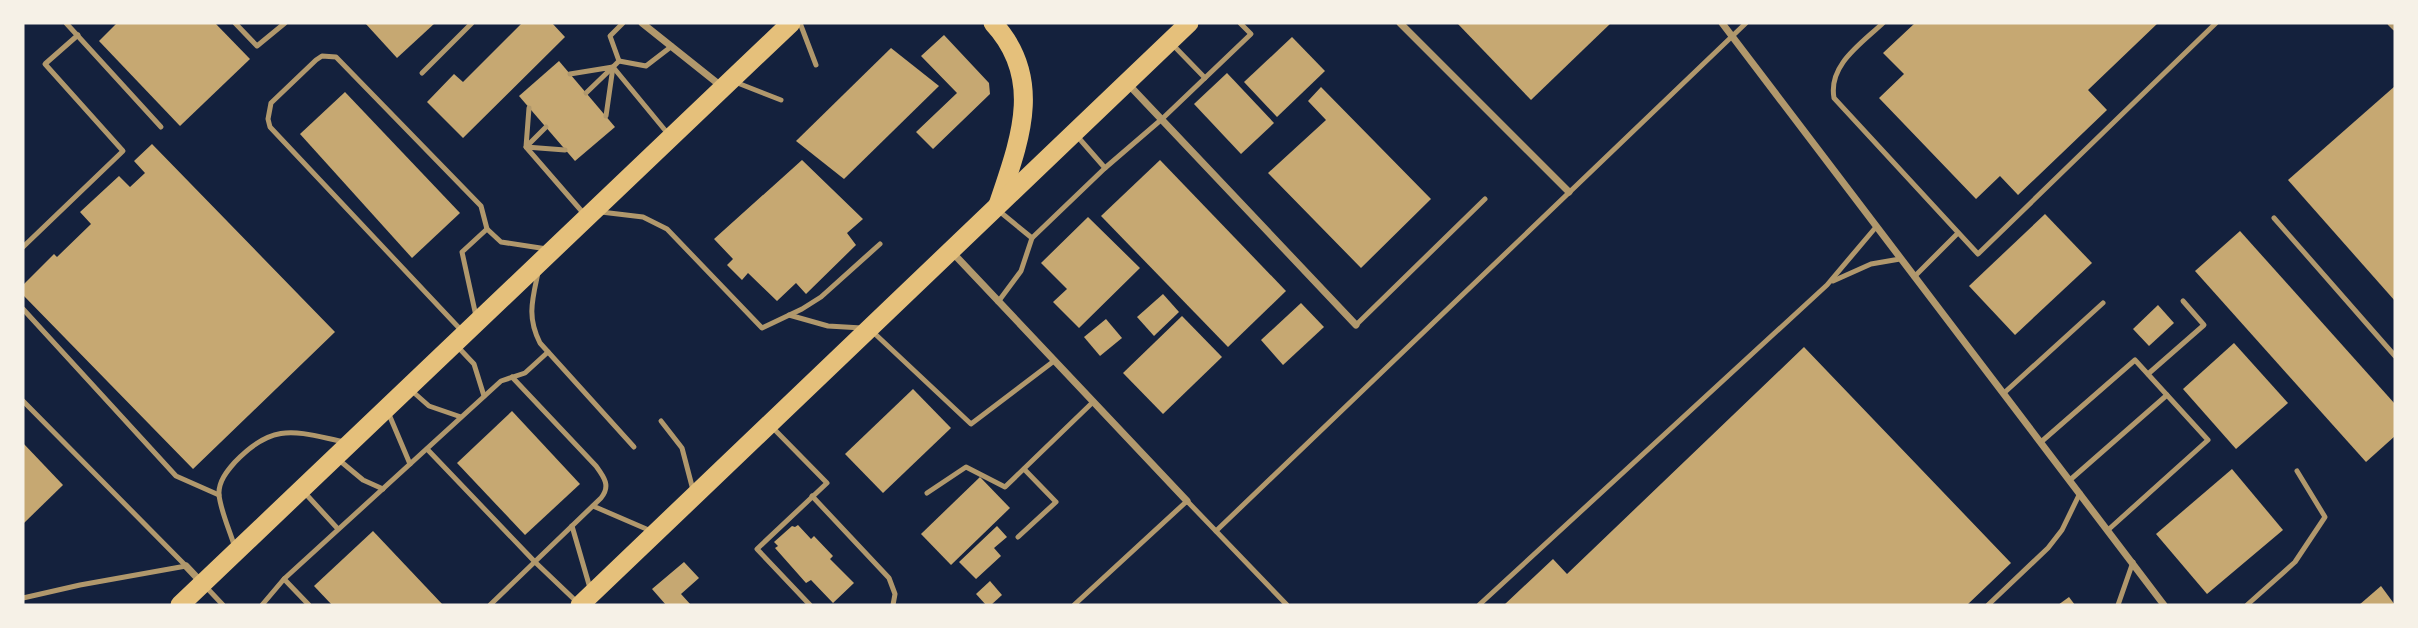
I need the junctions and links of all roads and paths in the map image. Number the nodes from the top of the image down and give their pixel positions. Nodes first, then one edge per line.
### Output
1 (66, 23) edge
2 (235, 23) edge
3 (285, 23) edge
4 (472, 23) edge
5 (623, 23) edge
6 (642, 23) edge
7 (791, 23) edge
8 (800, 23) edge
9 (993, 23) edge
10 (1189, 23) edge
11 (1240, 23) edge
12 (1400, 23) edge
13 (1722, 23) edge
14 (1746, 23) edge
15 (1883, 23) edge
16 (2216, 23) edge
17 (2391, 23) edge
18 (2395, 27) edge
19 (78, 35) junction
20 (1732, 36) junction
21 (1170, 41) junction
22 (672, 46) junction
23 (619, 61) junction
24 (816, 65) dead end
25 (613, 67) junction
26 (422, 73) dead end
27 (570, 74) dead end
28 (1205, 78) junction
29 (1127, 83) junction
30 (727, 84) junction
31 (586, 93) dead end
32 (781, 100) dead end
33 (530, 108) dead end
34 (606, 116) dead end
35 (1162, 119) junction
36 (161, 127) dead end
37 (546, 127) dead end
38 (1074, 134) junction
39 (671, 138) junction
40 (526, 147) junction
41 (565, 150) dead end
42 (1105, 168) junction
43 (1569, 192) junction
44 (1485, 199) dead end
45 (996, 209) junction
46 (591, 214) junction
47 (2274, 218) dead end
48 (1876, 227) junction
49 (487, 229) junction
50 (1958, 233) junction
51 (1032, 238) junction
52 (880, 244) dead end
53 (23, 247) edge
54 (951, 251) junction
55 (547, 256) junction
56 (1900, 259) junction
57 (1914, 277) junction
58 (1827, 285) junction
59 (2183, 301) dead end
60 (998, 302) junction
61 (2103, 303) dead end
62 (23, 309) edge
63 (789, 315) junction
64 (1356, 325) joint
65 (870, 329) junction
66 (466, 334) junction
67 (548, 352) junction
68 (2395, 356) edge
69 (1054, 361) junction
70 (2148, 374) junction
71 (512, 377) junction
72 (409, 388) junction
73 (2004, 393) junction
74 (2167, 395) junction
75 (484, 396) junction
76 (23, 401) edge
77 (1093, 402) junction
78 (387, 410) junction
79 (461, 417) junction
80 (662, 421) dead end
81 (769, 425) junction
82 (2041, 442) junction
83 (352, 443) junction
84 (634, 447) dead end
85 (427, 449) junction
86 (336, 457) junction
87 (410, 464) junction
88 (1024, 469) junction
89 (2297, 471) dead end
90 (2070, 480) junction
91 (383, 489) junction
92 (301, 490) junction
93 (927, 493) dead end
94 (2080, 493) junction
95 (219, 495) junction
96 (694, 496) junction
97 (812, 496) junction
98 (1187, 501) junction
99 (593, 506) junction
100 (572, 526) junction
101 (338, 529) junction
102 (2108, 530) junction
103 (1216, 531) junction
104 (656, 533) junction
105 (1018, 537) dead end
106 (237, 552) junction
107 (535, 562) junction
108 (2133, 562) junction
109 (186, 566) junction
110 (284, 579) junction
111 (203, 584) junction
112 (23, 598) edge
113 (584, 602) edge
114 (180, 605) edge
115 (223, 605) edge
116 (262, 605) edge
117 (309, 605) edge
118 (492, 605) edge
119 (810, 605) edge
120 (893, 605) edge
121 (1074, 605) edge
122 (1287, 605) edge
123 (1479, 605) edge
124 (1988, 605) edge
125 (2118, 605) edge
126 (2164, 605) edge
127 (2247, 605) edge

1 - 19 lane
2 - 3 lane
4 - 26 lane
5 - 23 lane
6 - 22 street
7 - 30 highway
8 - 24 lane
9 - 45 highway
10 - 21 highway
11 - 28 lane
12 - 43 street
13 - 20 street
14 - 20 lane
15 - 50 lane
16 - 50 lane
17 - 18 street
19 - 36 lane
19 - 53 lane
20 - 43 lane
20 - 48 street
21 - 28 lane
21 - 29 highway
22 - 23 lane
22 - 30 street
23 - 25 lane
25 - 27 lane
25 - 31 lane
25 - 34 lane
25 - 39 lane
28 - 35 lane
29 - 35 street
29 - 38 highway
30 - 32 lane
30 - 39 highway
33 - 40 lane
35 - 42 lane
35 - 64 street
37 - 40 lane
38 - 42 lane
38 - 45 highway
39 - 46 highway
40 - 41 lane
40 - 46 lane
42 - 51 lane
43 - 103 lane
44 - 64 lane
45 - 51 lane
45 - 54 highway
46 - 55 highway
46 - 63 lane
47 - 68 lane
48 - 56 street
48 - 58 lane
49 - 55 lane
49 - 66 lane
49 - 66 lane
50 - 57 lane
51 - 60 lane
52 - 63 lane
54 - 60 street
54 - 65 highway
55 - 66 highway
55 - 67 lane
56 - 57 street
56 - 58 lane
57 - 73 street
58 - 123 lane
59 - 70 lane
60 - 69 street
61 - 73 lane
62 - 95 lane
63 - 65 lane
65 - 69 lane
65 - 81 highway
66 - 72 highway
66 - 75 lane
67 - 71 lane
67 - 84 lane
69 - 77 street
70 - 74 lane
70 - 82 lane
71 - 75 lane
71 - 99 lane
72 - 78 highway
72 - 79 lane
73 - 82 street
74 - 90 lane
74 - 102 lane
75 - 79 lane
76 - 109 lane
77 - 88 lane
77 - 98 street
78 - 83 highway
78 - 87 lane
79 - 85 lane
80 - 96 lane
81 - 96 highway
81 - 97 lane
82 - 90 street
83 - 86 highway
83 - 95 lane
85 - 87 lane
85 - 107 lane
86 - 91 lane
86 - 92 highway
87 - 91 lane
88 - 93 lane
88 - 105 lane
89 - 127 lane
90 - 94 street
91 - 101 lane
92 - 101 lane
92 - 106 highway
94 - 102 street
94 - 124 lane
95 - 106 lane
96 - 104 highway
97 - 119 lane
97 - 120 lane
98 - 103 lane
98 - 121 lane
99 - 100 lane
99 - 104 lane
100 - 107 lane
100 - 113 lane
101 - 110 lane
102 - 108 street
103 - 122 lane
104 - 113 highway
106 - 111 highway
107 - 113 lane
107 - 118 lane
108 - 125 lane
108 - 126 street
109 - 111 street
109 - 112 lane
110 - 116 lane
110 - 117 lane
111 - 114 highway
111 - 115 lane

